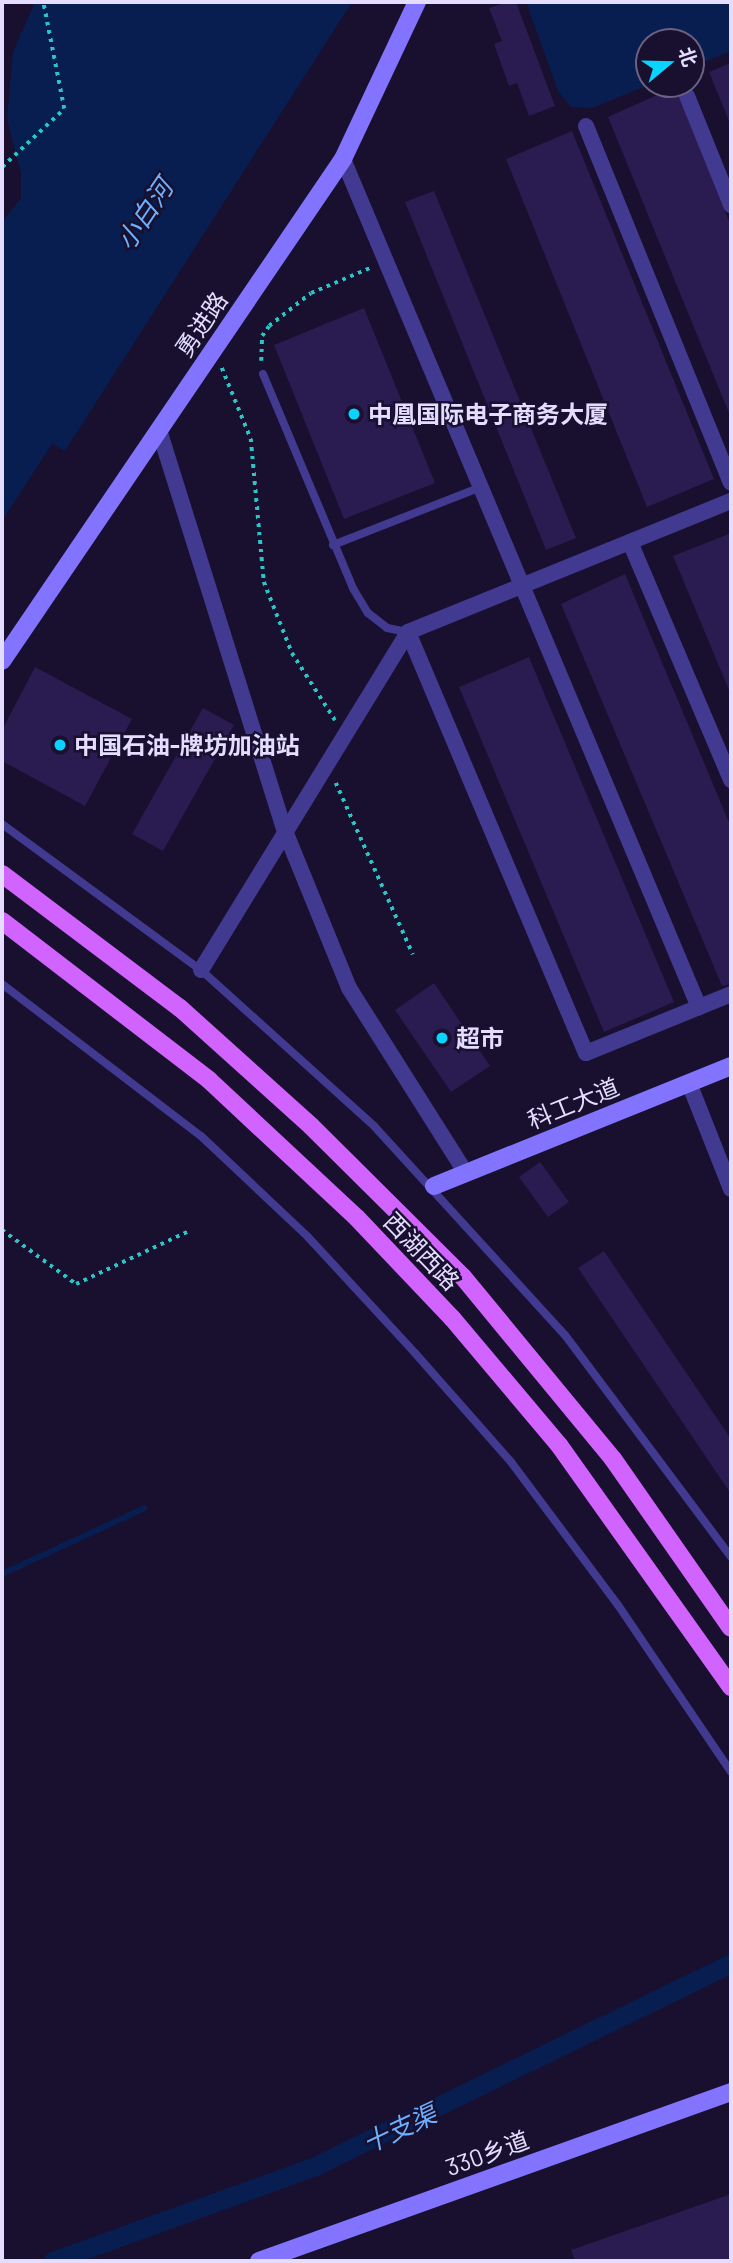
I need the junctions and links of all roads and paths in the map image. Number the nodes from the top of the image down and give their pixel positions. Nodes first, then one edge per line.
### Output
1 (43, 2) edge
2 (417, 2) edge
3 (688, 98) edge
4 (586, 126) dead end
5 (343, 159) junction
6 (2, 167) edge
7 (731, 205) edge
8 (386, 261) junction
9 (213, 350) junction
10 (263, 374) joint
11 (159, 430) junction
12 (731, 483) edge
13 (481, 487) junction
14 (731, 501) edge
15 (630, 542) junction
16 (333, 545) junction
17 (523, 586) junction
18 (408, 632) junction
19 (2, 661) edge
20 (344, 732) junction
21 (321, 770) junction
22 (731, 780) edge
23 (2, 824) edge
24 (285, 831) junction
25 (2, 873) edge
26 (2, 920) edge
27 (413, 954) dead end
28 (201, 970) junction
29 (2, 984) edge
30 (731, 994) edge
31 (699, 1007) junction
32 (731, 1066) edge
33 (689, 1083) junction
34 (461, 1165) dead end
35 (434, 1186) junction
36 (731, 1189) edge
37 (2, 1230) edge
38 (187, 1232) dead end
39 (731, 1557) edge
40 (731, 1628) edge
41 (731, 1687) edge
42 (731, 1772) edge
43 (731, 2092) edge
44 (259, 2261) edge

1 - 6 path
2 - 5 street, 勇进路
3 - 7 street
4 - 12 street
5 - 8 street
5 - 9 street, 勇进路
8 - 10 path
8 - 13 street
9 - 11 street, 勇进路
9 - 20 path
10 - 16 lane
11 - 19 street, 勇进路
11 - 24 street
13 - 16 lane
13 - 17 street
14 - 15 street
15 - 17 street
15 - 22 street
16 - 18 lane
17 - 18 street
17 - 31 street
18 - 20 street
18 - 31 street
20 - 21 street
21 - 24 street
21 - 27 path
23 - 28 lane
24 - 28 street
24 - 34 street
25 - 40 main road, 西湖西路
26 - 41 main road, 西湖西路
28 - 35 lane
29 - 42 lane
30 - 31 street
32 - 33 street, 科工大道
33 - 35 street, 科工大道
33 - 36 street
35 - 39 lane
37 - 38 path
43 - 44 street, 330乡道

